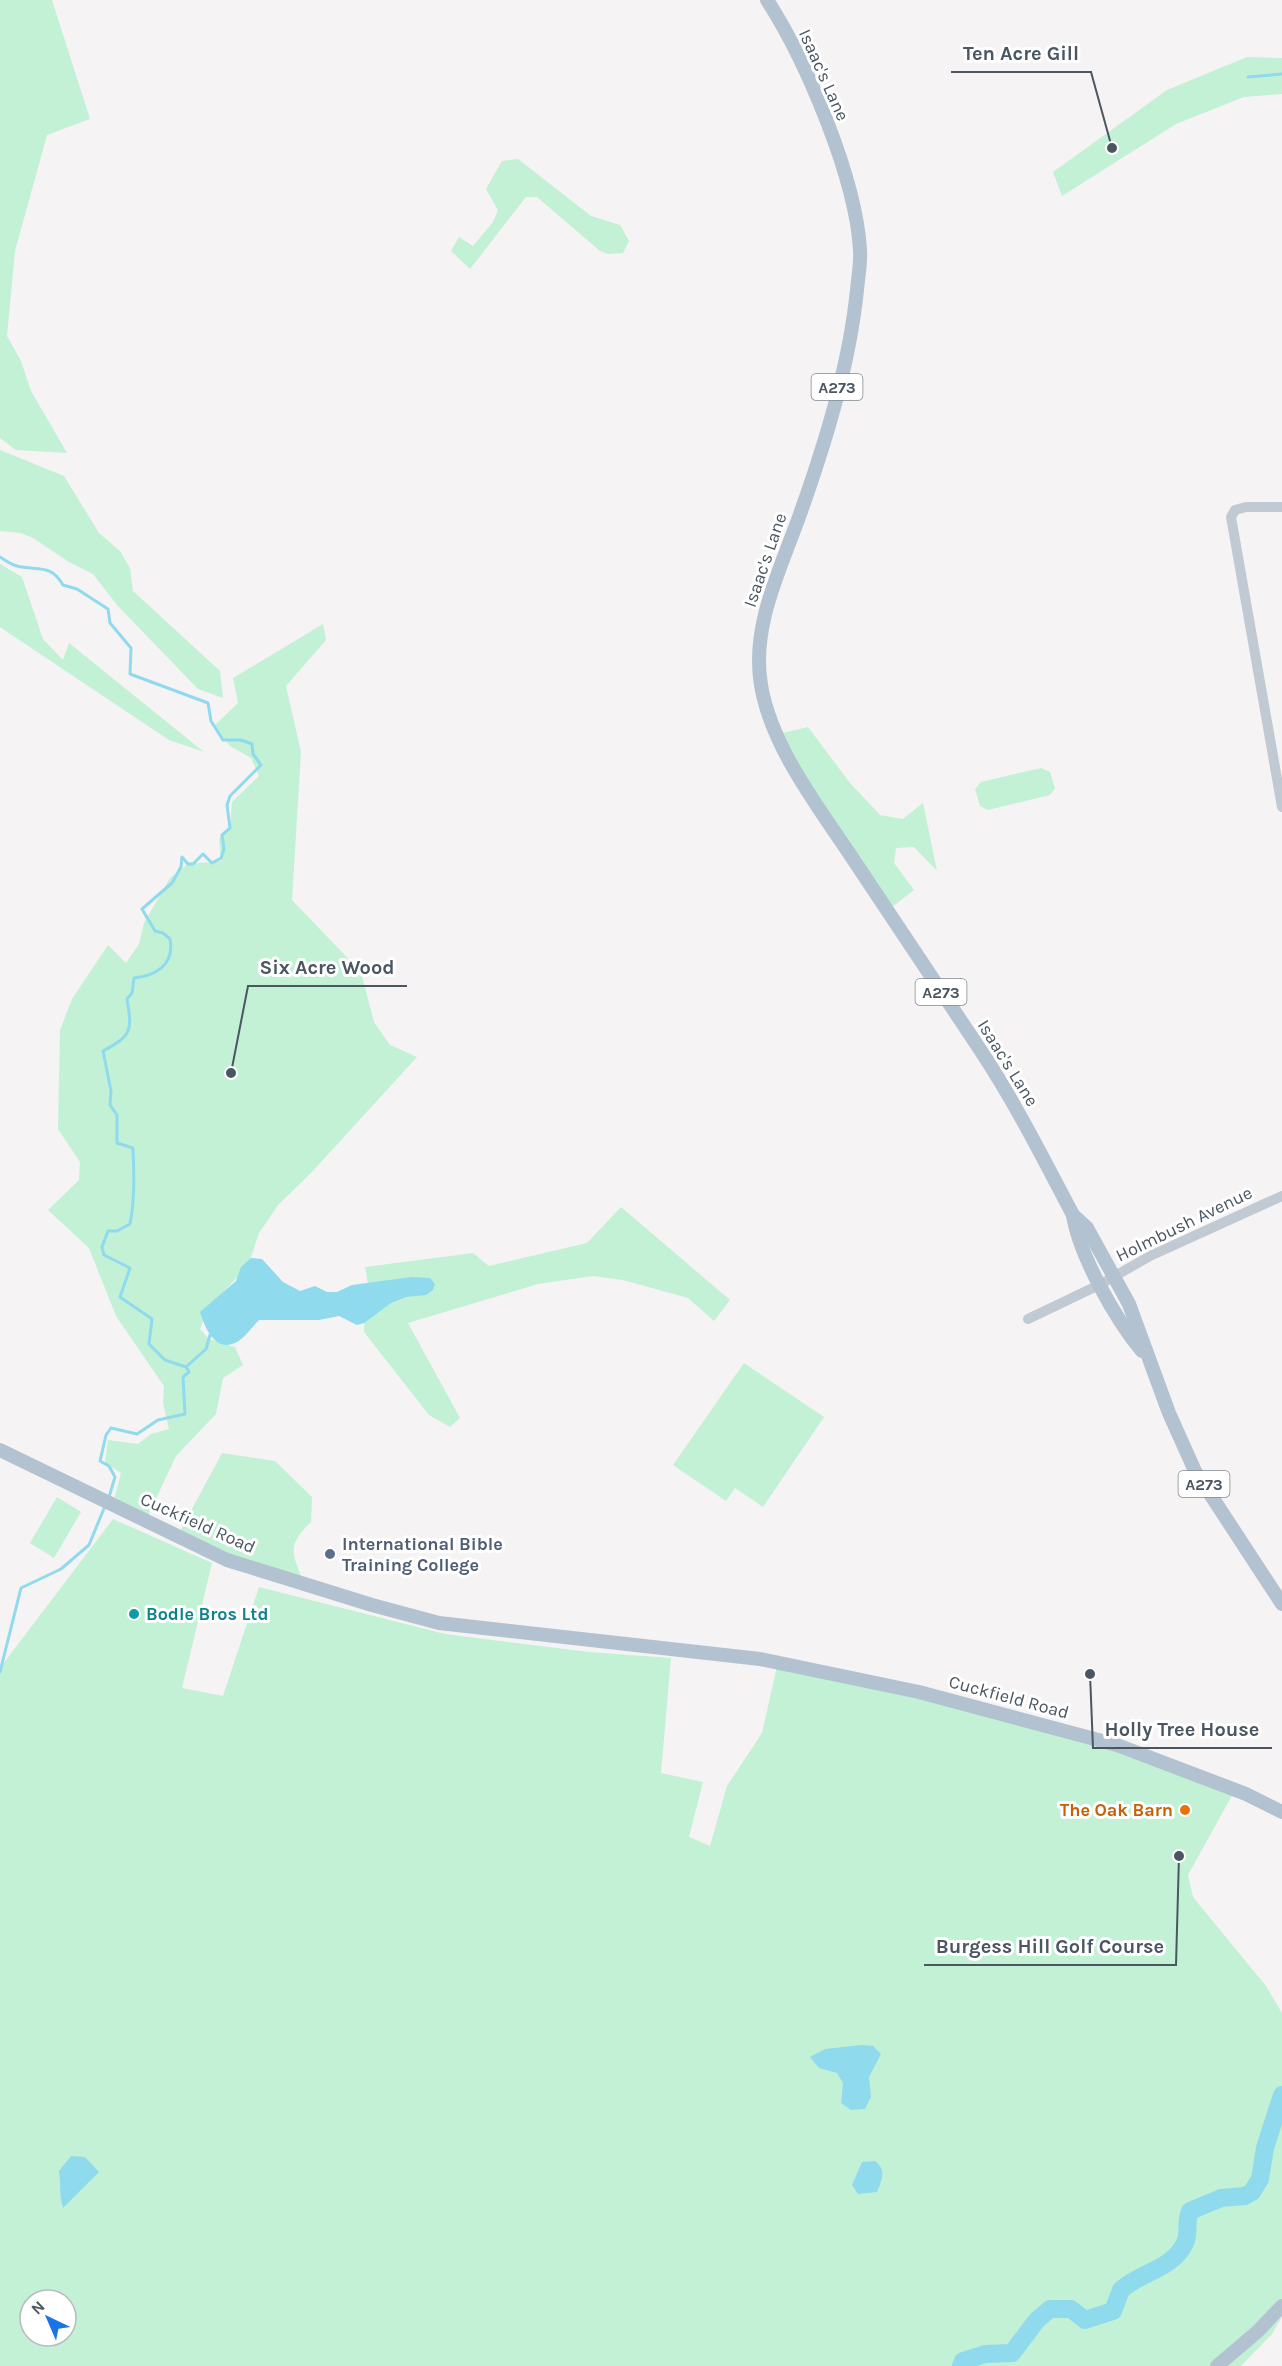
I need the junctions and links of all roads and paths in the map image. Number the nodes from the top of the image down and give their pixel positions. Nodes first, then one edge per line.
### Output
1 (767, 0) edge
2 (1282, 507) edge
3 (1282, 807) edge
4 (1282, 1196) edge
5 (1073, 1215) junction
6 (1114, 1276) junction
7 (1101, 1284) junction
8 (1028, 1319) dead end
9 (1145, 1354) junction
10 (0, 1450) edge
11 (1282, 1604) edge
12 (1282, 1812) edge
13 (1282, 2306) edge
14 (1217, 2366) edge

1 - 5 main road, Isaac's Lane / A273
2 - 3 street
4 - 6 street, Holmbush Avenue
5 - 6 main road, Isaac's Lane / A273
5 - 7 main road, Isaac's Lane / A273
6 - 7 street, Holmbush Avenue
6 - 9 main road, Isaac's Lane / A273
7 - 8 street, Holmbush Avenue
7 - 9 main road, Isaac's Lane / A273
9 - 11 main road, Isaac's Lane / A273
10 - 12 main road, Cuckfield Road
13 - 14 main road

